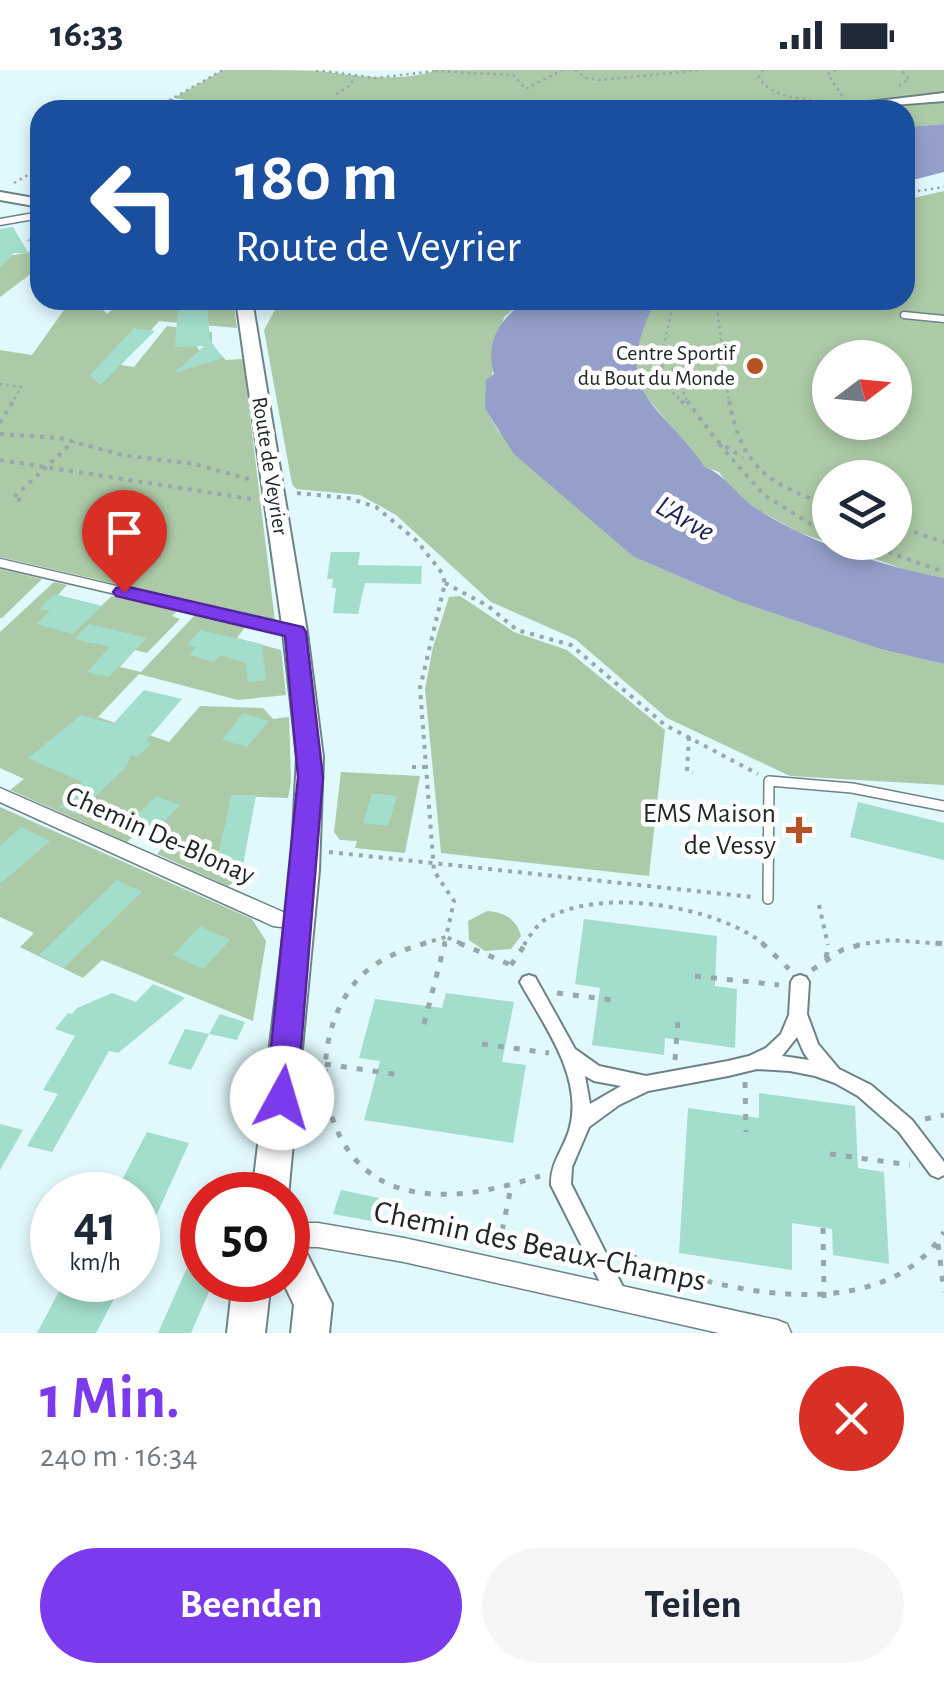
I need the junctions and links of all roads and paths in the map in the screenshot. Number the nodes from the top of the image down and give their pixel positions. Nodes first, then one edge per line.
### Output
1 (223, 70) edge
2 (316, 70) edge
3 (436, 70) edge
4 (562, 70) edge
5 (575, 70) edge
6 (686, 70) edge
7 (701, 70) edge
8 (764, 70) edge
9 (836, 70) edge
10 (901, 70) edge
11 (676, 72) edge
12 (354, 76) junction
13 (534, 84) joint
14 (897, 88) dead end
15 (336, 94) dead end
16 (944, 96) edge
17 (171, 100) edge
18 (814, 100) edge
19 (844, 100) edge
20 (888, 100) edge
21 (30, 174) edge
22 (944, 187) edge
23 (4, 191) edge
24 (915, 191) edge
25 (30, 199) edge
26 (30, 217) edge
27 (0, 222) edge
28 (246, 310) edge
29 (672, 310) edge
30 (717, 310) edge
31 (904, 315) dead end
32 (944, 319) edge
33 (664, 348) junction
34 (3, 384) edge
35 (692, 410) junction
36 (0, 423) edge
37 (0, 434) edge
38 (74, 441) junction
39 (717, 441) junction
40 (0, 460) edge
41 (748, 460) junction
42 (46, 467) junction
43 (258, 480) dead end
44 (30, 481) joint
45 (284, 498) junction
46 (812, 498) edge
47 (21, 500) dead end
48 (812, 525) edge
49 (912, 532) edge
50 (944, 542) edge
51 (910, 560) edge
52 (0, 564) edge
53 (944, 572) edge
54 (446, 583) junction
55 (295, 632) junction
56 (689, 736) junction
57 (427, 766) junction
58 (412, 767) dead end
59 (693, 773) dead end
60 (769, 781) junction
61 (0, 794) edge
62 (944, 806) edge
63 (330, 852) dead end
64 (434, 863) junction
65 (768, 899) joint
66 (819, 904) dead end
67 (299, 921) junction
68 (446, 938) junction
69 (944, 944) edge
70 (826, 958) junction
71 (510, 964) junction
72 (694, 976) dead end
73 (800, 985) junction
74 (531, 986) junction
75 (620, 1001) dead end
76 (800, 1017) junction
77 (678, 1020) dead end
78 (424, 1024) dead end
79 (482, 1044) dead end
80 (567, 1053) junction
81 (325, 1064) junction
82 (749, 1064) junction
83 (400, 1075) dead end
84 (836, 1075) junction
85 (674, 1078) junction
86 (652, 1082) junction
87 (580, 1122) junction
88 (746, 1132) dead end
89 (830, 1154) dead end
90 (938, 1168) joint
91 (558, 1169) junction
92 (272, 1172) edge
93 (511, 1186) junction
94 (584, 1228) junction
95 (823, 1228) dead end
96 (944, 1232) edge
97 (310, 1237) edge
98 (938, 1244) junction
99 (495, 1269) junction
100 (944, 1292) edge
101 (824, 1299) junction
102 (310, 1300) edge
103 (620, 1300) junction
104 (250, 1302) edge
105 (246, 1333) edge
106 (310, 1333) edge
107 (777, 1333) edge

1 - 17 path
2 - 12 path
3 - 12 path
3 - 13 path
4 - 13 path
5 - 11 path
6 - 11 path
7 - 11 path
8 - 18 path
9 - 19 path
10 - 14 path
12 - 15 path
16 - 20 main road
21 - 23 path
22 - 24 path
23 - 25 street
26 - 27 street
28 - 45 main road, Route de Veyrier
29 - 33 path
30 - 41 path
31 - 32 lane
33 - 35 path
33 - 35 path
34 - 36 path
35 - 39 path
37 - 38 path
38 - 42 path
38 - 43 path
39 - 41 path
39 - 48 path
40 - 42 path
41 - 46 path
42 - 44 path
42 - 45 path
44 - 47 path
45 - 54 path
45 - 55 main road, Route de Veyrier
49 - 50 path
51 - 53 path
52 - 55 lane
54 - 56 path
54 - 57 path
55 - 67 main road, Route de Veyrier
56 - 59 path
56 - 60 path
57 - 58 path
57 - 64 path
60 - 62 lane
60 - 65 lane
61 - 67 street, Chemin De-Blonay
63 - 64 path
64 - 65 path
64 - 68 path
66 - 70 path
67 - 92 main road, Route de Veyrier
68 - 71 path
68 - 78 path
68 - 81 path
69 - 70 path
70 - 73 path
71 - 73 path
71 - 74 path
72 - 73 path
73 - 76 street
74 - 75 path
74 - 80 street
76 - 82 street
76 - 84 street
77 - 85 path
79 - 80 path
80 - 86 street
80 - 87 street
81 - 83 path
81 - 93 path
82 - 84 street
82 - 85 street
82 - 88 path
84 - 90 street
85 - 86 street
86 - 87 street
87 - 91 street
89 - 90 path
91 - 93 path
91 - 94 street
93 - 99 path
94 - 101 path
94 - 103 street
95 - 101 path
96 - 98 path
97 - 99 street, Chemin des Beaux-Champs
98 - 100 path
98 - 101 path
99 - 103 street, Chemin des Beaux-Champs
102 - 106 main road
103 - 107 street, Chemin des Beaux-Champs
104 - 105 main road

